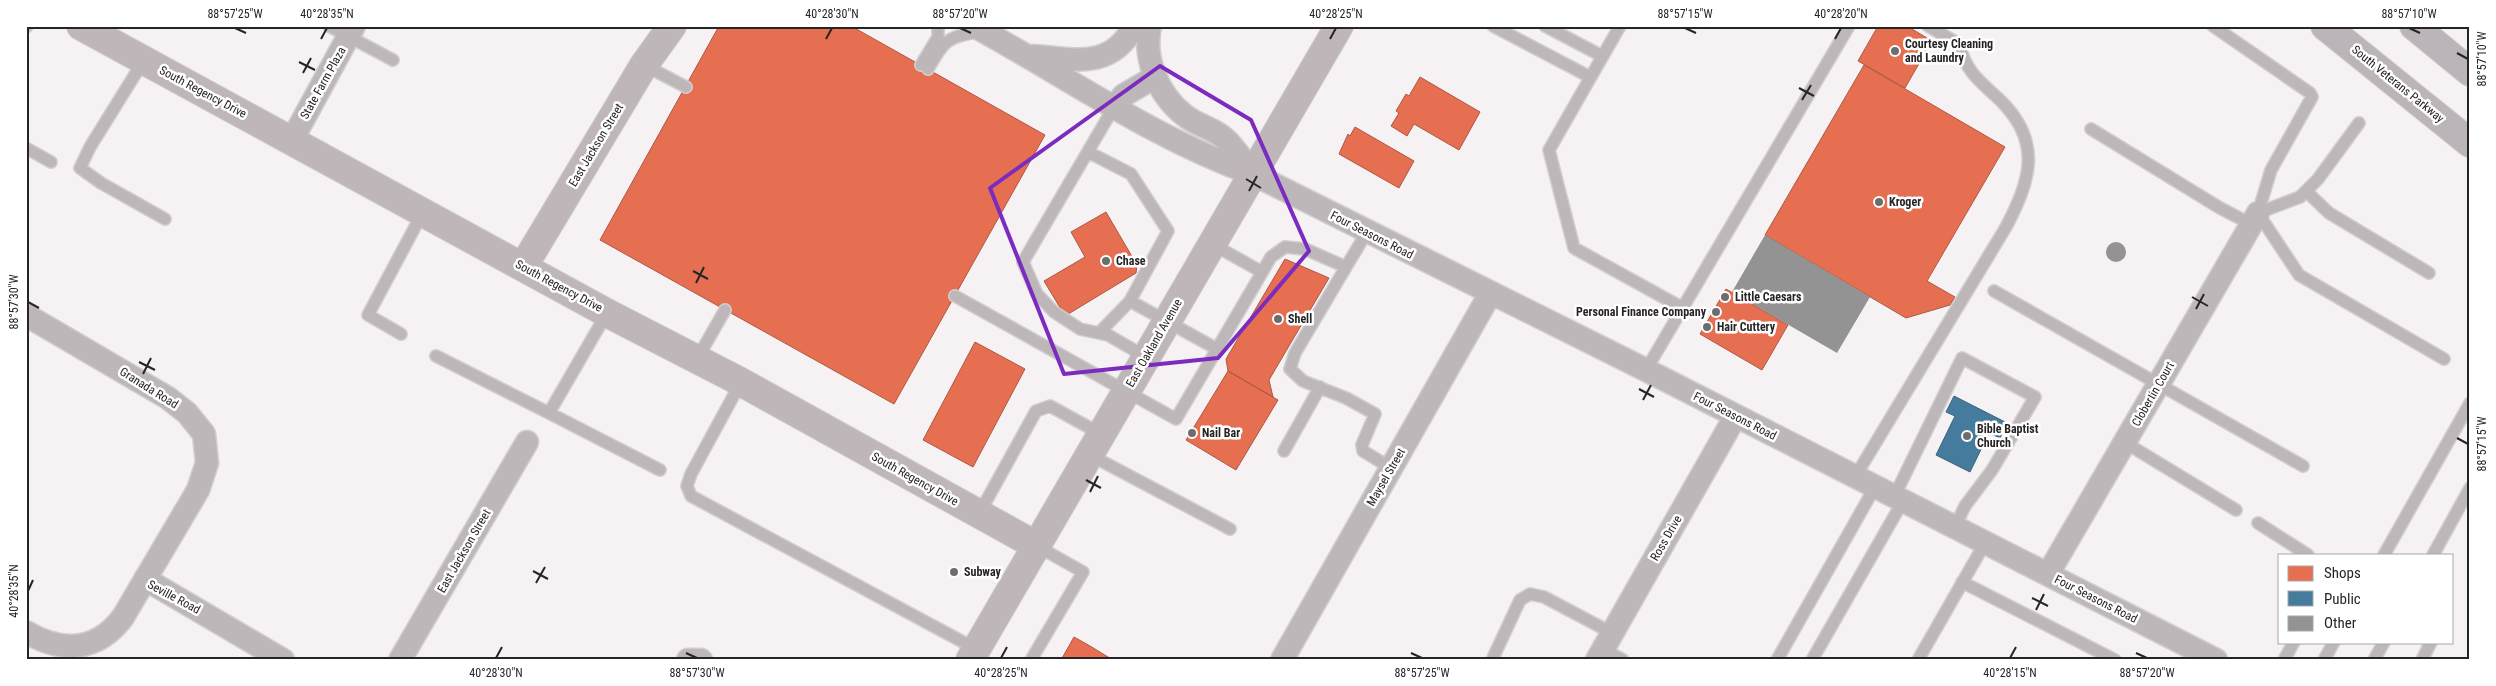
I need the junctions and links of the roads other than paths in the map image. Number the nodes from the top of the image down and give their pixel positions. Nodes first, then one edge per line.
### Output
1 (81, 26) edge
2 (329, 26) edge
3 (672, 26) edge
4 (938, 26) edge
5 (1134, 26) edge
6 (1150, 26) edge
7 (1339, 26) edge
8 (1493, 26) edge
9 (1545, 26) edge
10 (1620, 26) edge
11 (1849, 26) edge
12 (1928, 26) edge
13 (2213, 26) edge
14 (2325, 26) edge
15 (2414, 26) edge
16 (978, 28) edge
17 (352, 32) edge
18 (1029, 56) junction
19 (1602, 56) junction
20 (144, 60) junction
21 (393, 60) dead end
22 (644, 65) junction
23 (2470, 72) edge
24 (1155, 77) junction
25 (1590, 77) junction
26 (686, 86) dead end
27 (1114, 107) junction
28 (2359, 123) dead end
29 (2091, 129) dead end
30 (292, 140) junction
31 (2470, 143) edge
32 (26, 148) edge
33 (1088, 152) junction
34 (51, 162) dead end
35 (1253, 174) junction
36 (2306, 191) junction
37 (423, 212) junction
38 (165, 219) dead end
39 (2254, 219) junction
40 (1366, 232) junction
41 (1212, 244) junction
42 (523, 267) junction
43 (1346, 267) junction
44 (1262, 272) junction
45 (2429, 273) dead end
46 (1994, 291) dead end
47 (1490, 294) junction
48 (955, 296) dead end
49 (1130, 300) junction
50 (1681, 307) junction
51 (725, 310) dead end
52 (607, 313) junction
53 (26, 315) edge
54 (1167, 321) junction
55 (1099, 333) junction
56 (402, 334) dead end
57 (1217, 349) junction
58 (436, 356) dead end
59 (1146, 357) junction
60 (2444, 359) dead end
61 (696, 360) junction
62 (1646, 370) junction
63 (741, 382) junction
64 (2158, 384) junction
65 (1320, 387) junction
66 (1126, 392) junction
67 (2470, 404) edge
68 (549, 413) junction
69 (1735, 417) junction
70 (527, 442) dead end
71 (2124, 442) junction
72 (1096, 444) junction
73 (1284, 451) dead end
74 (2303, 466) dead end
75 (1391, 468) junction
76 (660, 470) dead end
77 (1865, 482) junction
78 (2470, 488) edge
79 (1899, 499) junction
80 (2236, 510) dead end
81 (978, 514) junction
82 (2258, 523) dead end
83 (1954, 527) junction
84 (1230, 530) dead end
85 (1986, 543) junction
86 (1037, 546) junction
87 (2306, 554) edge
88 (2385, 554) edge
89 (2434, 554) edge
90 (2048, 574) junction
91 (145, 579) junction
92 (1962, 582) junction
93 (26, 632) edge
94 (2293, 644) edge
95 (2333, 644) edge
96 (2383, 644) edge
97 (2430, 644) edge
98 (1604, 647) edge
99 (973, 654) edge
100 (283, 660) edge
101 (400, 660) edge
102 (688, 660) edge
103 (702, 660) edge
104 (1032, 660) edge
105 (1282, 660) edge
106 (1492, 660) edge
107 (1623, 660) edge
108 (1777, 660) edge
109 (1812, 660) edge
110 (1918, 660) edge
111 (2115, 660) edge
112 (2216, 660) edge
113 (2284, 660) edge
114 (2324, 660) edge
115 (2374, 660) edge
116 (2422, 660) edge

1 - 20 main road, South Regency Drive
2 - 17 lane
3 - 22 main road, East Jackson Street
4 - 16 lane
5 - 18 street
6 - 24 street, Four Seasons Road
7 - 35 main road, East Oakland Avenue
8 - 25 lane
9 - 19 lane
10 - 19 lane
11 - 50 lane
12 - 77 lane
13 - 39 lane
14 - 31 highway, South Veterans Parkway
15 - 23 highway
16 - 18 street, Four Seasons Road
17 - 21 lane
17 - 30 street, State Farm Plaza
18 - 27 street, Four Seasons Road
19 - 25 lane
20 - 30 main road, South Regency Drive
20 - 38 lane
22 - 26 lane
22 - 42 main road, East Jackson Street
24 - 27 street
24 - 35 street, Four Seasons Road
25 - 50 lane
27 - 33 lane
27 - 35 street, Four Seasons Road
28 - 36 lane
29 - 39 lane
30 - 37 main road, South Regency Drive
32 - 34 lane
33 - 49 lane
33 - 55 lane
35 - 40 street, Four Seasons Road
35 - 41 main road, East Oakland Avenue
36 - 39 lane
36 - 45 lane
37 - 42 main road, South Regency Drive
37 - 56 lane
39 - 60 lane
39 - 64 street, Clobertin Court
40 - 43 lane
40 - 47 street, Four Seasons Road
41 - 44 lane
41 - 54 main road, East Oakland Avenue
42 - 52 main road, South Regency Drive
43 - 44 lane
43 - 65 lane
44 - 57 lane
46 - 64 lane
47 - 62 street, Four Seasons Road
47 - 75 street, Maysel Street
48 - 66 lane
49 - 54 lane
49 - 55 lane
50 - 62 lane
51 - 61 lane
52 - 61 main road, South Regency Drive
52 - 68 lane
53 - 91 street, Granada Road
54 - 57 lane
54 - 59 main road, East Oakland Avenue
55 - 59 lane
57 - 66 lane
58 - 68 lane
59 - 66 main road, East Oakland Avenue
61 - 63 main road, South Regency Drive
62 - 69 street, Four Seasons Road
63 - 81 main road, South Regency Drive
63 - 99 lane
64 - 71 street, Clobertin Court
64 - 74 lane
65 - 73 lane
65 - 75 lane
66 - 72 main road, East Oakland Avenue
67 - 88 lane
68 - 76 lane
69 - 77 street, Four Seasons Road
69 - 98 street, Ross Drive
70 - 101 street, East Jackson Street
71 - 80 lane
71 - 90 street, Clobertin Court
72 - 81 lane
72 - 84 lane
72 - 86 main road, East Oakland Avenue
75 - 105 street, Maysel Street
77 - 79 street, Four Seasons Road
77 - 108 lane
78 - 89 lane
79 - 83 street, Four Seasons Road
79 - 83 lane
79 - 109 lane
81 - 86 main road, South Regency Drive
82 - 87 lane
83 - 85 street, Four Seasons Road
85 - 90 street, Four Seasons Road
85 - 92 lane
86 - 99 main road, East Oakland Avenue
86 - 104 lane
90 - 112 street, Four Seasons Road
91 - 93 street, Seville Road
91 - 100 street, Seville Road
92 - 110 lane
92 - 111 lane
94 - 113 lane
95 - 114 lane
96 - 115 lane
97 - 116 lane
98 - 106 lane
98 - 107 lane
102 - 103 street

